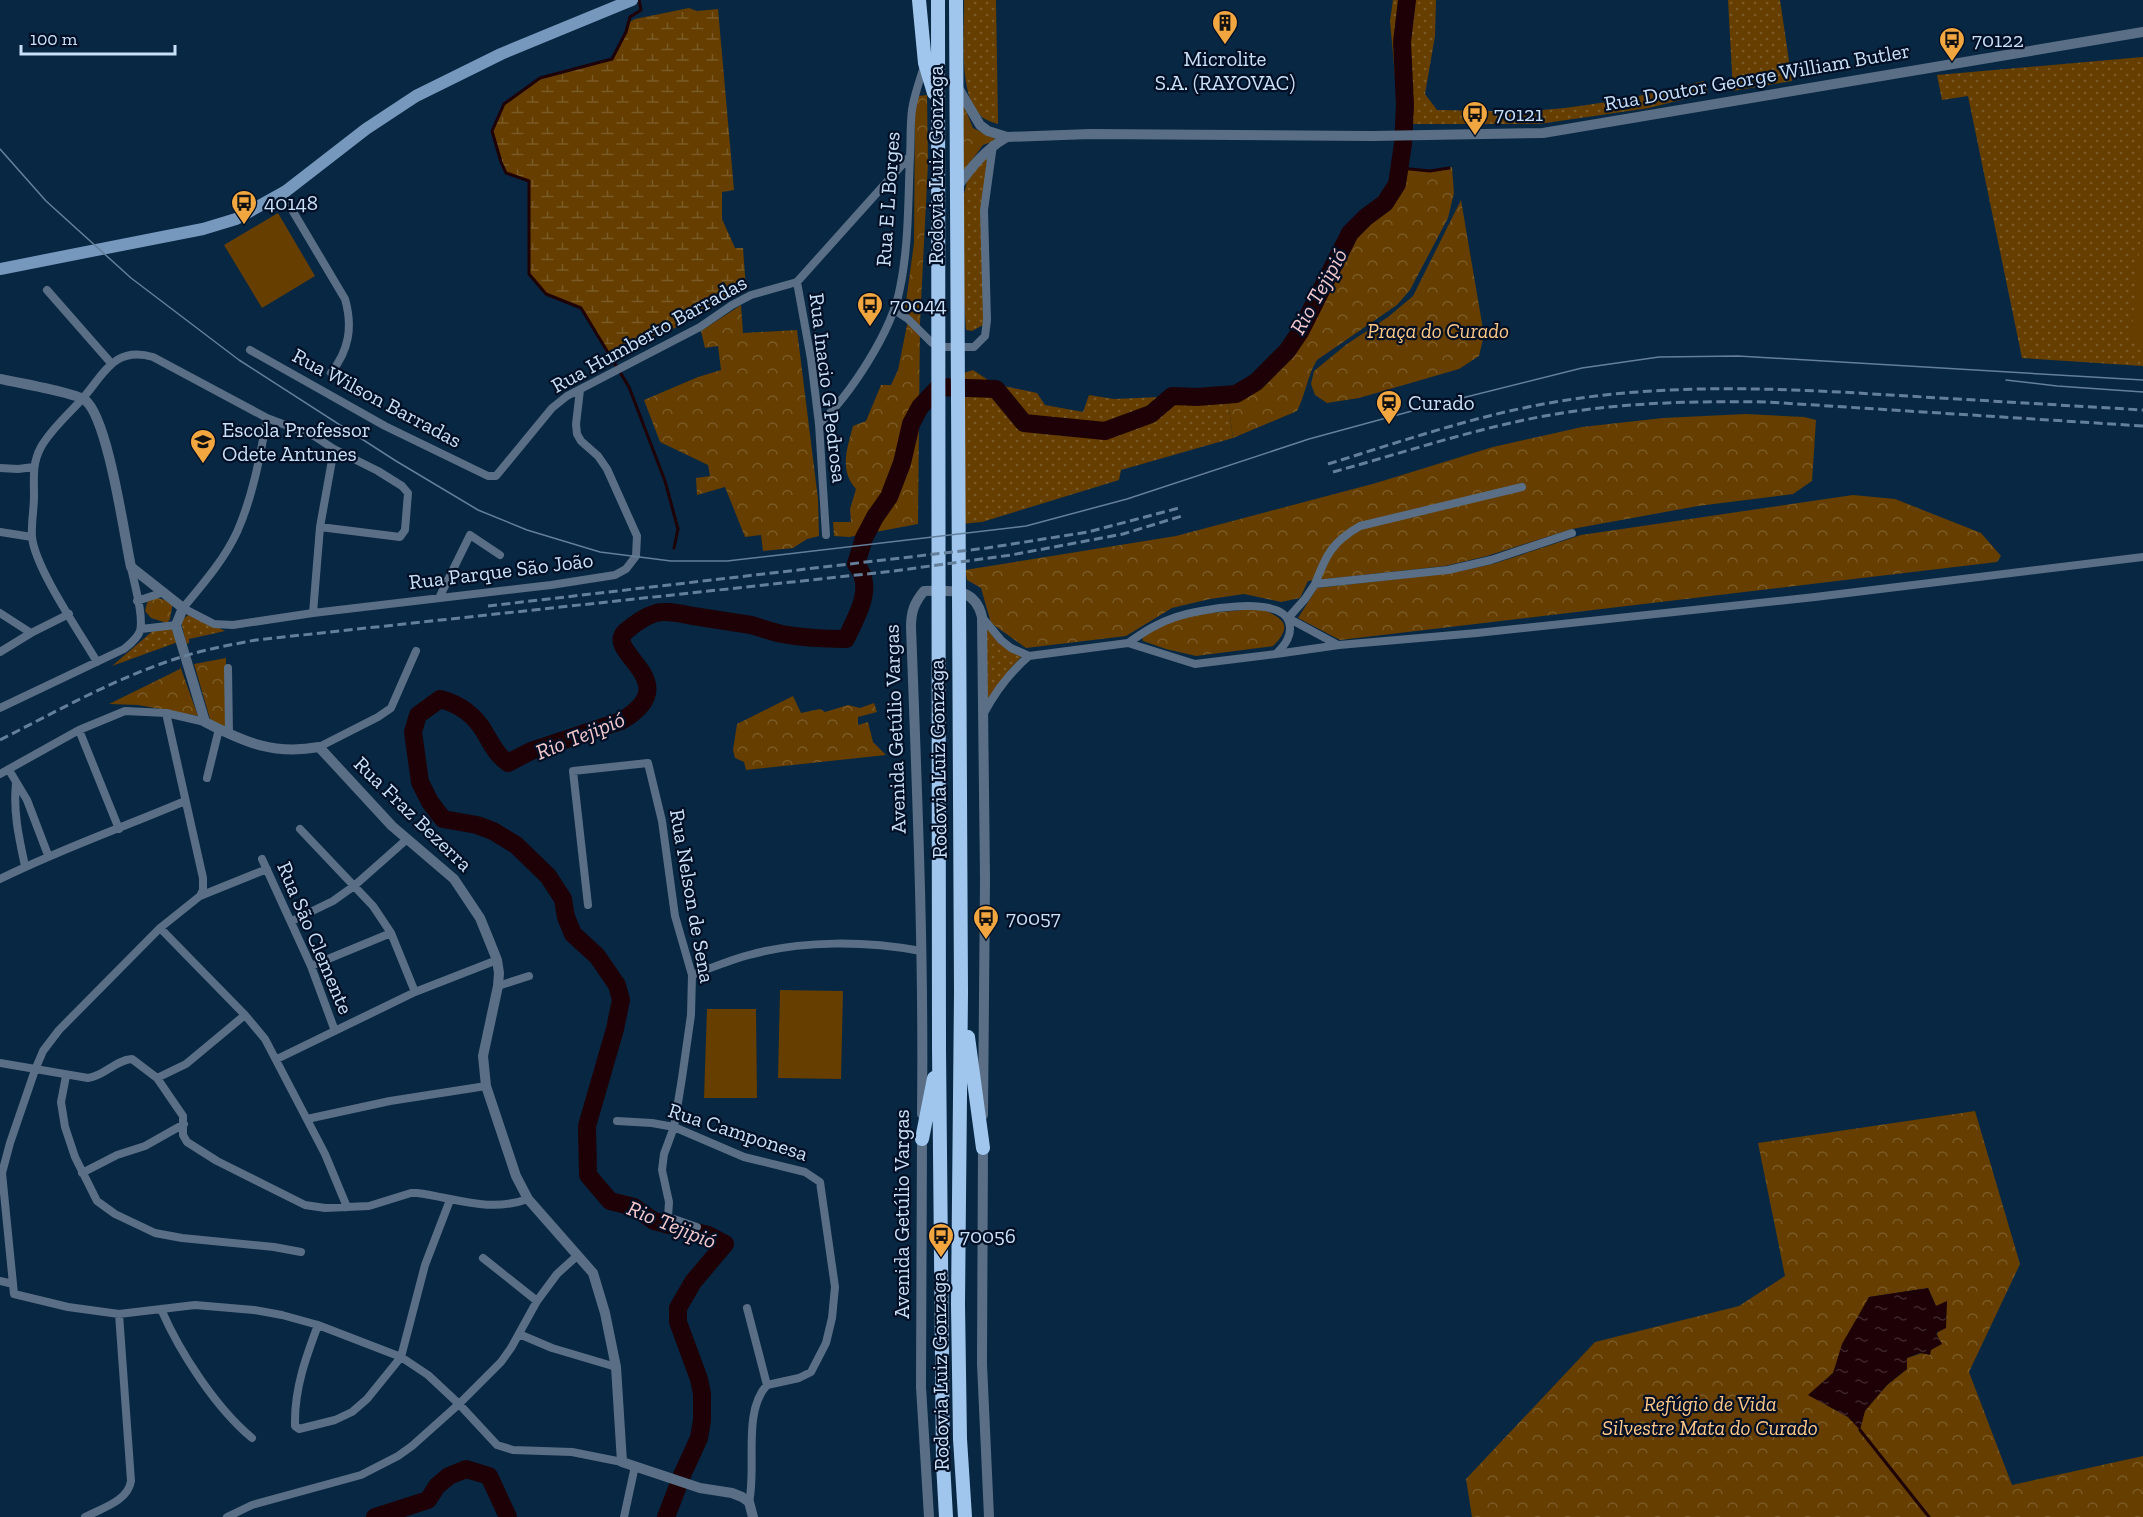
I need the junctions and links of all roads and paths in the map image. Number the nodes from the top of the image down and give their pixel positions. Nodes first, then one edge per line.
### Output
1 (632, 0) edge
2 (919, 0) edge
3 (938, 0) edge
4 (956, 0) edge
5 (2143, 32) edge
6 (925, 63) junction
7 (957, 86) junction
8 (938, 106) junction
9 (1007, 137) junction
10 (993, 145) junction
11 (910, 156) junction
12 (958, 186) junction
13 (282, 193) junction
14 (0, 269) edge
15 (797, 282) junction
16 (47, 290) dead end
17 (894, 310) junction
18 (250, 350) dead end
19 (111, 363) junction
20 (331, 373) dead end
21 (0, 378) edge
22 (580, 390) junction
23 (83, 398) junction
24 (267, 418) junction
25 (819, 424) junction
26 (334, 449) junction
27 (34, 467) junction
28 (0, 468) edge
29 (488, 476) joint
30 (1522, 487) dead end
31 (320, 527) junction
32 (0, 532) edge
33 (1572, 533) dead end
34 (826, 535) dead end
35 (32, 537) junction
36 (500, 555) dead end
37 (2143, 557) edge
38 (131, 567) junction
39 (1315, 584) junction
40 (164, 592) junction
41 (439, 598) junction
42 (137, 601) junction
43 (183, 608) junction
44 (313, 612) junction
45 (0, 613) edge
46 (69, 614) junction
47 (982, 617) junction
48 (1288, 618) junction
49 (176, 625) junction
50 (141, 629) junction
51 (31, 633) junction
52 (1128, 643) junction
53 (1339, 645) junction
54 (416, 651) dead end
55 (0, 652) edge
56 (1276, 654) junction
57 (1029, 656) junction
58 (97, 662) junction
59 (228, 668) dead end
60 (0, 708) edge
61 (166, 713) junction
62 (982, 716) junction
63 (206, 723) junction
64 (79, 730) junction
65 (224, 732) junction
66 (319, 747) junction
67 (9, 770) junction
68 (0, 774) edge
69 (207, 778) dead end
70 (16, 783) junction
71 (185, 801) junction
72 (119, 829) junction
73 (300, 829) dead end
74 (406, 840) junction
75 (48, 855) junction
76 (262, 859) dead end
77 (25, 866) junction
78 (267, 869) junction
79 (0, 879) edge
80 (354, 886) junction
81 (200, 896) junction
82 (588, 905) dead end
83 (292, 921) junction
84 (160, 928) junction
85 (390, 933) junction
86 (921, 951) junction
87 (497, 960) junction
88 (311, 966) junction
89 (692, 975) junction
90 (529, 976) dead end
91 (498, 986) junction
92 (415, 992) junction
93 (961, 992) junction
94 (245, 1015) junction
95 (335, 1030) junction
96 (939, 1049) junction
97 (277, 1059) junction
98 (0, 1063) edge
99 (35, 1070) junction
100 (66, 1076) junction
101 (157, 1078) junction
102 (486, 1086) junction
103 (307, 1119) junction
104 (617, 1121) dead end
105 (184, 1124) junction
106 (674, 1127) junction
107 (922, 1138) junction
108 (983, 1148) junction
109 (1, 1173) edge
110 (82, 1173) junction
111 (528, 1199) junction
112 (450, 1200) junction
113 (347, 1208) junction
114 (697, 1227) dead end
115 (302, 1252) dead end
116 (578, 1255) junction
117 (483, 1258) dead end
118 (0, 1281) edge
119 (13, 1284) junction
120 (537, 1301) junction
121 (747, 1308) dead end
122 (160, 1309) junction
123 (119, 1314) junction
124 (318, 1325) junction
125 (519, 1334) junction
126 (400, 1357) junction
127 (616, 1367) junction
128 (767, 1385) junction
129 (459, 1404) junction
130 (252, 1438) dead end
131 (622, 1462) junction
132 (636, 1466) junction
133 (749, 1502) junction
134 (86, 1517) edge
135 (228, 1517) edge
136 (624, 1517) edge
137 (753, 1517) edge
138 (930, 1517) edge
139 (946, 1517) edge
140 (965, 1517) edge
141 (990, 1517) edge

1 - 13 main road
2 - 6 highway
3 - 8 highway, Rodovia Luiz Gonzaga
4 - 7 highway, Rodovia Luiz Gonzaga
5 - 9 street, Rua Doutor George William Butler
6 - 8 highway
6 - 11 street, Rua E L Borges
7 - 9 street
7 - 12 highway, Rodovia Luiz Gonzaga
8 - 96 highway, Rodovia Luiz Gonzaga
9 - 10 street
10 - 12 street
10 - 17 street
11 - 15 street
11 - 17 street, Rua E L Borges
12 - 93 highway, Rodovia Luiz Gonzaga
13 - 14 main road
13 - 20 street
15 - 22 street, Rua Humberto Barradas
15 - 25 street, Rua Inacio G Pedrosa
16 - 19 street
17 - 25 street, Rua E L Borges
18 - 29 street, Rua Wilson Barradas
19 - 23 street
19 - 24 street
21 - 23 street
22 - 29 street, Rua Humberto Barradas
22 - 41 street, Rua Parque São João
23 - 27 street
23 - 38 street
24 - 26 street
24 - 43 street
25 - 34 street, Rua Inacio G Pedrosa
26 - 31 street
26 - 31 street
27 - 28 street
27 - 35 street
30 - 39 street
31 - 44 street
32 - 35 street
33 - 39 street
35 - 46 street
36 - 41 street
37 - 53 street
38 - 40 street
38 - 42 street
39 - 48 street
40 - 42 street
40 - 43 street
41 - 44 street, Rua Parque São João
42 - 50 street
43 - 44 street, Rua Parque São João
43 - 49 street
45 - 51 street
46 - 51 street
46 - 58 street
47 - 57 street
47 - 62 street
47 - 86 street, Avenida Getúlio Vargas
48 - 52 street
48 - 53 street
48 - 56 street
49 - 50 street
49 - 63 street
50 - 58 street
51 - 55 street
52 - 56 street
52 - 57 street
53 - 56 street
54 - 66 street
57 - 62 street
58 - 60 street
59 - 65 street
61 - 63 street
61 - 64 street
61 - 71 street
62 - 108 street
63 - 65 street
64 - 67 street
64 - 72 street
65 - 66 street
65 - 69 street
66 - 74 street, Rua Fraz Bezerra
67 - 68 street
67 - 70 street
70 - 75 street
70 - 77 street
71 - 72 street
71 - 81 street
72 - 75 street
73 - 80 street
74 - 80 street
74 - 87 street, Rua Fraz Bezerra
75 - 77 street
76 - 78 street, Rua São Clemente
77 - 79 street
78 - 81 street
78 - 83 street, Rua São Clemente
80 - 83 street
80 - 85 street
81 - 84 street
82 - 89 street, Rua Nelson de Sena
83 - 88 street, Rua São Clemente
84 - 94 street
84 - 99 street
85 - 88 street
85 - 92 street
86 - 89 street
86 - 107 street, Avenida Getúlio Vargas
87 - 91 street, Rua Fraz Bezerra
87 - 92 street
88 - 95 street, Rua São Clemente
89 - 106 street, Rua Nelson de Sena
90 - 91 street
91 - 102 street, Rua Fraz Bezerra
92 - 95 street
93 - 108 highway
93 - 140 highway, Rodovia Luiz Gonzaga
94 - 97 street
94 - 101 street
95 - 97 street
96 - 107 highway
96 - 139 highway, Rodovia Luiz Gonzaga
97 - 103 street
98 - 99 street
99 - 100 street
99 - 109 street
100 - 101 street
100 - 110 street
101 - 105 street
102 - 103 street
102 - 111 street, Rua Fraz Bezerra
103 - 113 street
104 - 106 street, Rua Camponesa
105 - 110 street
105 - 113 street
106 - 114 street, Rua Nelson de Sena
106 - 128 street, Rua Camponesa
107 - 138 street, Avenida Getúlio Vargas
108 - 141 street
109 - 119 street
110 - 115 street
111 - 112 street
111 - 116 street, Rua Fraz Bezerra
112 - 113 street
112 - 126 street
116 - 120 street
116 - 127 street, Rua Fraz Bezerra
117 - 120 street
118 - 119 street
119 - 123 street
120 - 125 street
121 - 128 street
122 - 123 street
122 - 124 street
122 - 130 street
123 - 134 street
124 - 126 street
124 - 126 street
125 - 127 street
125 - 129 street
126 - 129 street
127 - 131 street, Rua Fraz Bezerra
128 - 133 street
129 - 131 street
129 - 135 street
131 - 132 street
132 - 133 street
132 - 136 street
133 - 137 street

